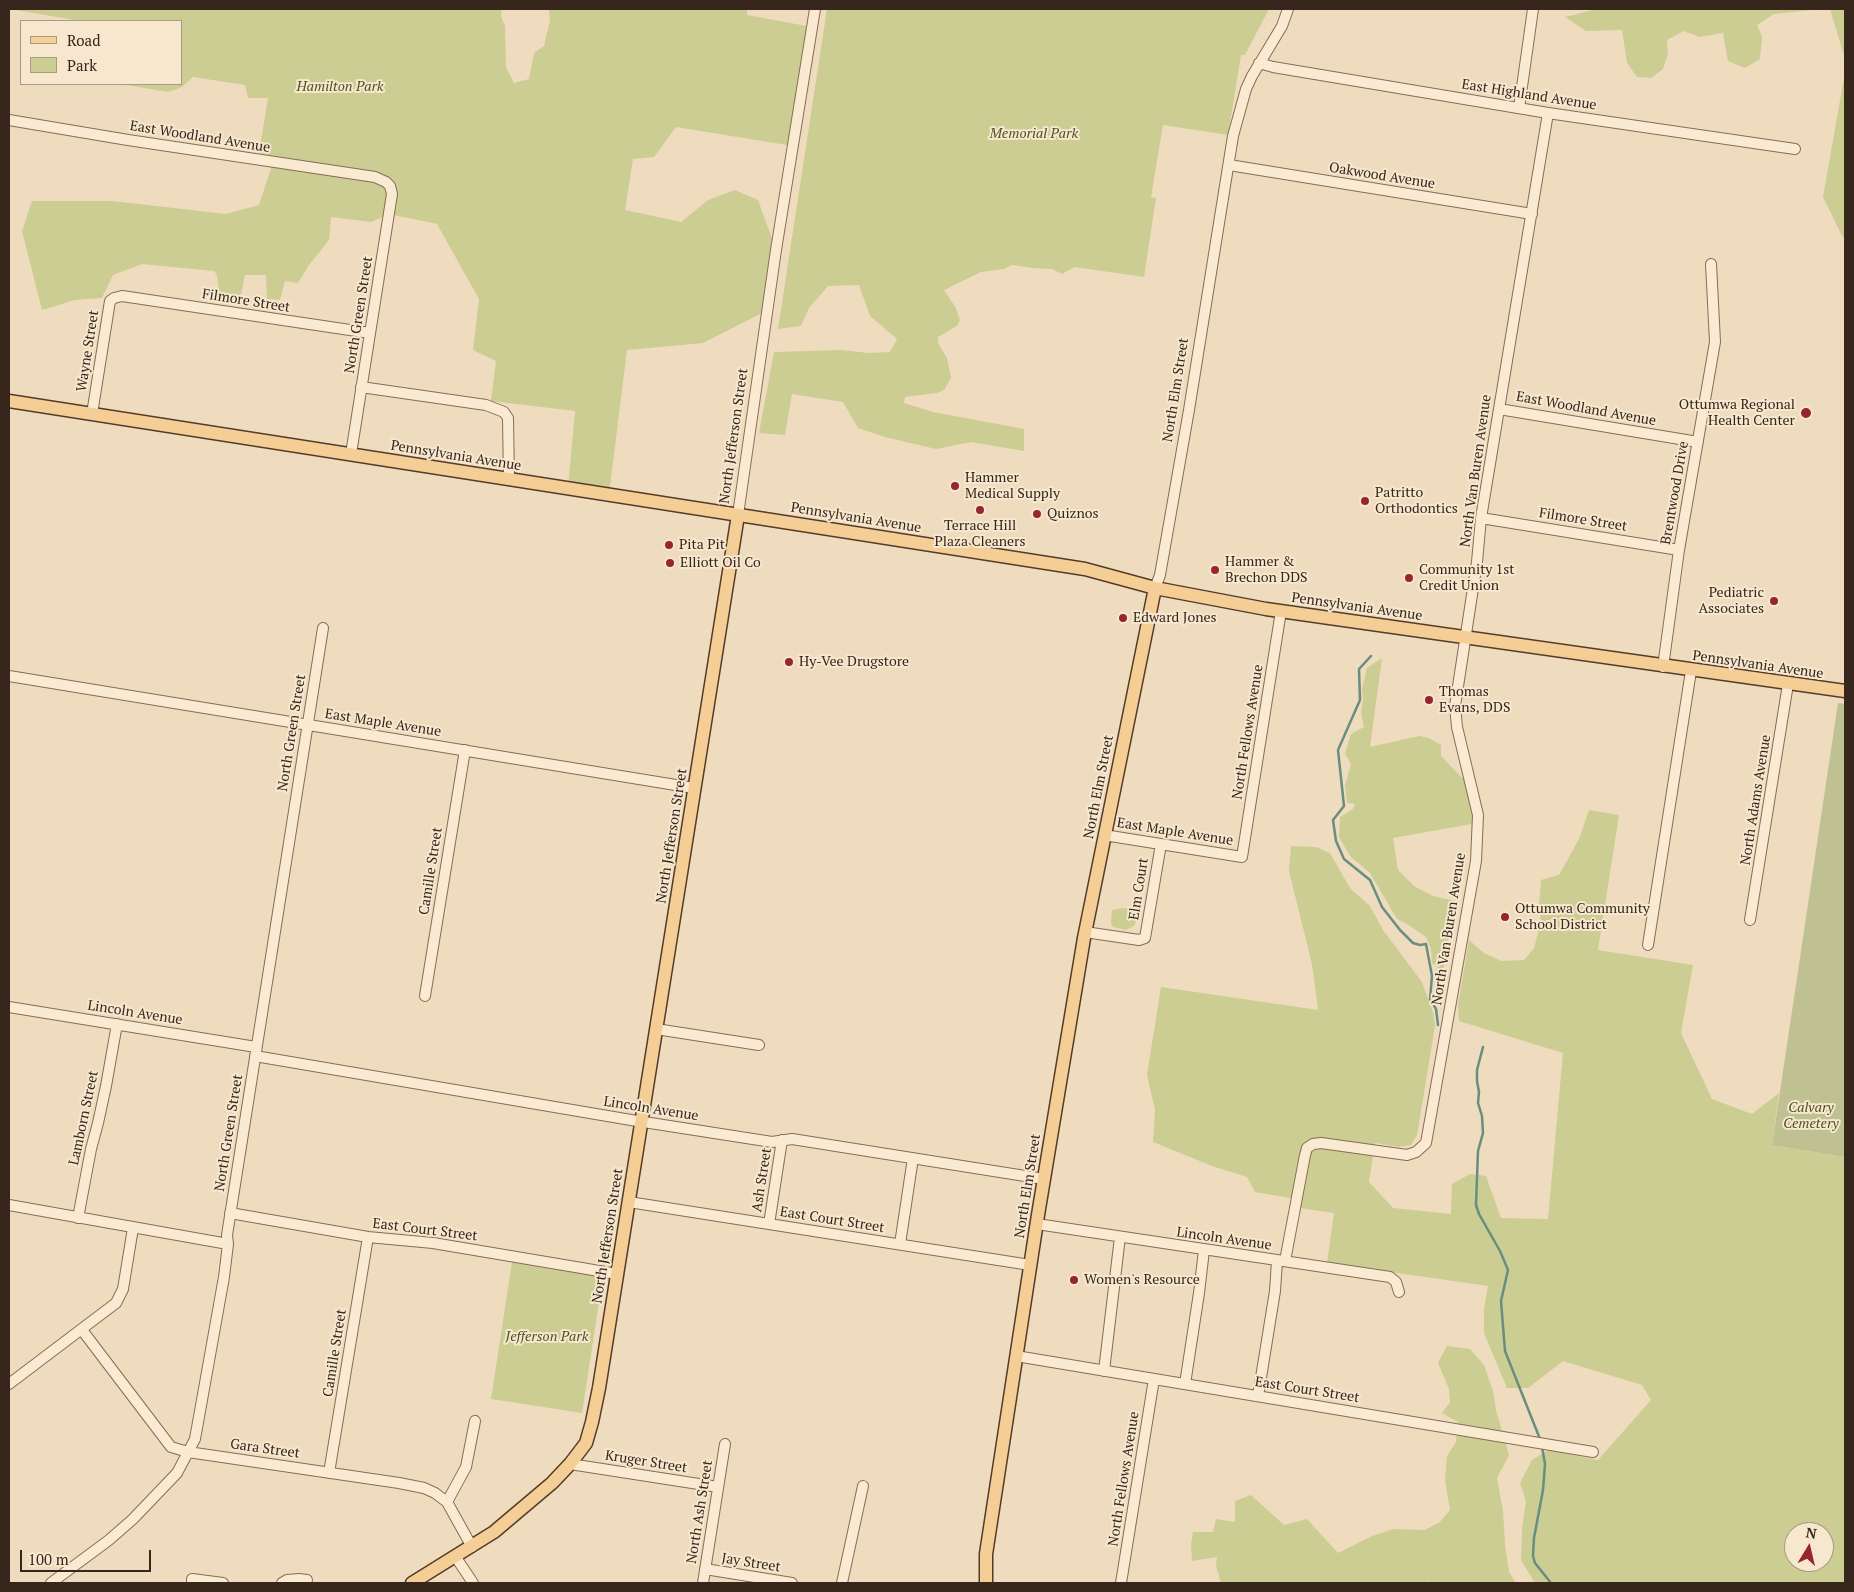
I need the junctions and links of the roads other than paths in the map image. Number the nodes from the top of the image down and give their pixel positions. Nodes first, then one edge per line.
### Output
1 (815, 9) edge
2 (1288, 9) edge
3 (1534, 9) edge
4 (1260, 63) junction
5 (1519, 108) junction
6 (1548, 113) junction
7 (9, 120) edge
8 (1795, 149) dead end
9 (1229, 165) junction
10 (386, 182) joint
11 (1532, 214) junction
12 (1711, 264) dead end
13 (118, 297) joint
14 (370, 333) junction
15 (361, 388) junction
16 (9, 401) edge
17 (1499, 408) junction
18 (92, 414) junction
19 (1698, 442) junction
20 (351, 454) junction
21 (509, 479) junction
22 (738, 515) junction
23 (1482, 518) junction
24 (1679, 550) junction
25 (1155, 588) junction
26 (1281, 612) junction
27 (323, 628) dead end
28 (1464, 638) junction
29 (1663, 667) junction
30 (1691, 671) junction
31 (9, 676) edge
32 (1788, 684) junction
33 (1845, 692) edge
34 (307, 725) junction
35 (465, 750) junction
36 (694, 788) junction
37 (1104, 835) junction
38 (1161, 844) junction
39 (1242, 857) joint
40 (1750, 920) dead end
41 (1085, 932) junction
42 (1648, 945) dead end
43 (426, 996) dead end
44 (9, 1007) edge
45 (116, 1024) junction
46 (656, 1029) junction
47 (759, 1045) dead end
48 (256, 1051) junction
49 (641, 1122) junction
50 (782, 1140) junction
51 (913, 1158) junction
52 (1044, 1179) junction
53 (629, 1202) junction
54 (9, 1205) edge
55 (230, 1213) junction
56 (78, 1218) junction
57 (769, 1224) junction
58 (1037, 1224) junction
59 (133, 1228) junction
60 (368, 1237) junction
61 (1120, 1237) junction
62 (228, 1244) junction
63 (900, 1244) junction
64 (1204, 1250) junction
65 (1281, 1261) junction
66 (1030, 1265) junction
67 (617, 1274) junction
68 (1399, 1292) dead end
69 (82, 1330) junction
70 (1016, 1356) junction
71 (1104, 1371) junction
72 (1154, 1379) junction
73 (9, 1384) edge
74 (1185, 1384) junction
75 (1258, 1396) junction
76 (474, 1422) dead end
77 (725, 1444) dead end
78 (188, 1452) junction
79 (1593, 1452) dead end
80 (570, 1464) junction
81 (329, 1473) junction
82 (863, 1486) dead end
83 (718, 1487) junction
84 (447, 1502) junction
85 (472, 1547) junction
86 (455, 1556) junction
87 (705, 1569) junction
88 (308, 1580) dead end
89 (51, 1583) edge
90 (192, 1583) edge
91 (223, 1583) edge
92 (282, 1583) edge
93 (412, 1583) edge
94 (474, 1583) edge
95 (703, 1583) edge
96 (792, 1583) edge
97 (842, 1583) edge
98 (986, 1583) edge
99 (1121, 1583) edge

1 - 22 street, North Jefferson Street
2 - 4 street, North Elm Street
3 - 5 street
4 - 5 street, East Highland Avenue
4 - 9 street, North Elm Street
5 - 6 street, East Highland Avenue
6 - 8 street, East Highland Avenue
6 - 11 street, North Van Buren Avenue
7 - 10 street, East Woodland Avenue
9 - 11 street, Oakwood Avenue
9 - 25 street, North Elm Street
10 - 14 street, North Green Street
11 - 17 street, North Van Buren Avenue
12 - 19 street, Brentwood Drive
13 - 14 street, Filmore Street
13 - 18 street, Wayne Street
14 - 15 street, North Green Street
15 - 20 street, North Green Street
15 - 21 street
16 - 18 main road, Pennsylvania Avenue
17 - 19 street, East Woodland Avenue
17 - 23 street, North Van Buren Avenue
18 - 20 main road, Pennsylvania Avenue
19 - 24 street, Brentwood Drive
20 - 21 main road, Pennsylvania Avenue
21 - 22 main road, Pennsylvania Avenue
22 - 25 main road, Pennsylvania Avenue
22 - 36 main road, North Jefferson Street
23 - 24 street, Filmore Street
23 - 28 street, North Van Buren Avenue
24 - 29 street, Brentwood Drive
25 - 26 main road, Pennsylvania Avenue
25 - 37 main road, North Elm Street
26 - 28 main road, Pennsylvania Avenue
26 - 39 street, North Fellows Avenue
27 - 34 street, North Green Street
28 - 29 main road, Pennsylvania Avenue
28 - 65 street, North Van Buren Avenue
29 - 30 main road, Pennsylvania Avenue
30 - 32 main road, Pennsylvania Avenue
30 - 42 street
31 - 34 street, East Maple Avenue
32 - 33 main road, Pennsylvania Avenue
32 - 40 street, North Adams Avenue
34 - 35 street, East Maple Avenue
34 - 48 street, North Green Street
35 - 36 street, East Maple Avenue
35 - 43 street, Camille Street
36 - 46 main road, North Jefferson Street
37 - 38 street, East Maple Avenue
37 - 41 main road, North Elm Street
38 - 39 street, East Maple Avenue
38 - 41 street, Elm Court
41 - 52 main road, North Elm Street
44 - 45 street, Lincoln Avenue
45 - 48 street, Lincoln Avenue
45 - 56 street, Lamborn Street
46 - 47 street
46 - 49 main road, North Jefferson Street
48 - 49 street, Lincoln Avenue
48 - 55 street, North Green Street
49 - 50 street, Lincoln Avenue
49 - 53 main road, North Jefferson Street
50 - 51 street, Lincoln Avenue
50 - 57 street, Ash Street
51 - 52 street, Lincoln Avenue
51 - 63 street
52 - 58 main road, North Elm Street
53 - 57 street, East Court Street
53 - 67 main road, North Jefferson Street
54 - 56 street
55 - 60 street, East Court Street
55 - 62 street, North Green Street
56 - 59 street
57 - 63 street, East Court Street
58 - 61 street, Lincoln Avenue
58 - 66 main road, North Elm Street
59 - 62 street
59 - 69 street
60 - 67 street, East Court Street
60 - 81 street, Camille Street
61 - 64 street, Lincoln Avenue
61 - 71 street
62 - 78 street, North Green Street
63 - 66 street, East Court Street
64 - 65 street, Lincoln Avenue
64 - 74 street
65 - 68 street, Lincoln Avenue
65 - 75 street
66 - 70 main road, North Elm Street
67 - 80 main road, North Jefferson Street
69 - 73 street
69 - 78 street, Gara Street
70 - 71 street, East Court Street
70 - 98 main road, North Elm Street
71 - 72 street, East Court Street
72 - 74 street, East Court Street
72 - 99 street, North Fellows Avenue
74 - 75 street, East Court Street
75 - 79 street, East Court Street
76 - 84 street
77 - 83 street, North Ash Street
78 - 81 street, Gara Street
78 - 89 street, North Green Street
80 - 83 street, Kruger Street
80 - 85 main road, North Jefferson Street
81 - 84 street, Gara Street
82 - 97 street
83 - 87 street, North Ash Street
84 - 85 street, Gara Street
85 - 86 main road, North Jefferson Street
86 - 93 main road, North Jefferson Street
86 - 94 street
87 - 95 street, North Ash Street
87 - 96 street, Jay Street
88 - 92 street
90 - 91 street

